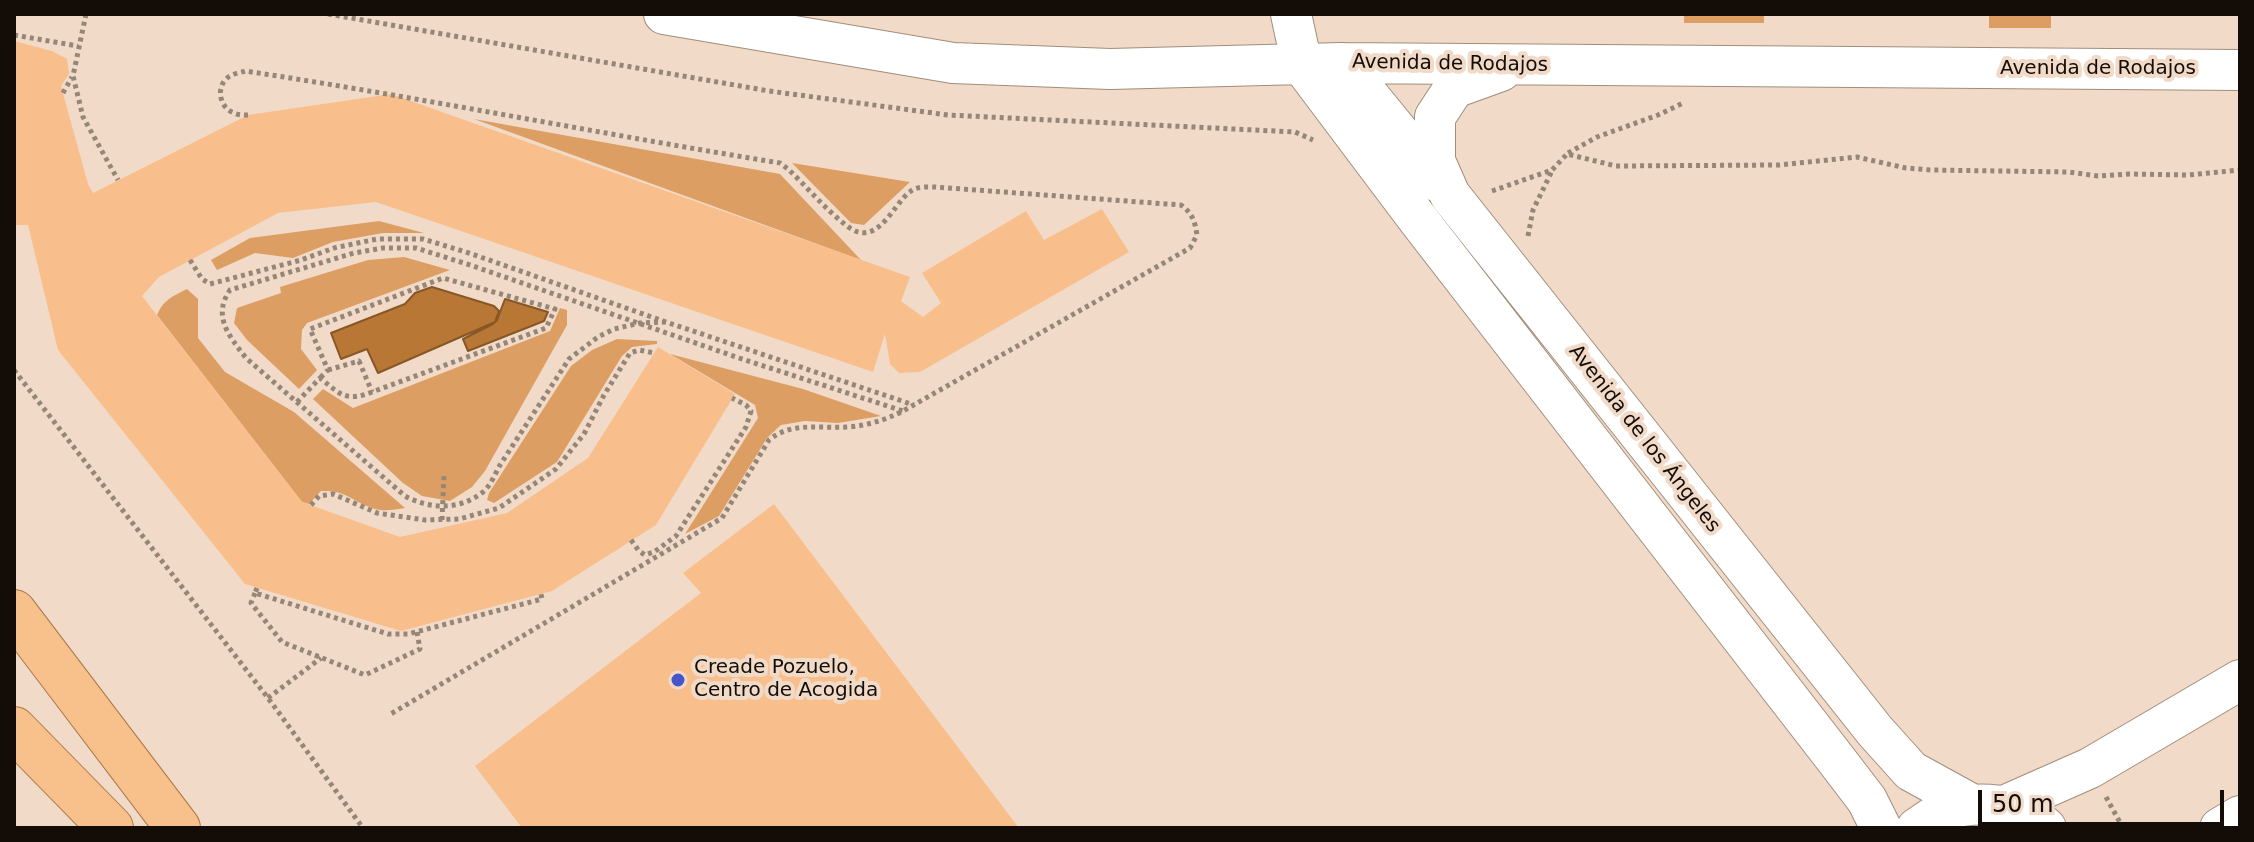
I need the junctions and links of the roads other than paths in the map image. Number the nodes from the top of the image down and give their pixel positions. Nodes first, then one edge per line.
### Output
1 (664, 14) edge
2 (1291, 14) edge
3 (780, 24) edge
4 (1342, 63) junction
5 (1302, 65) junction
6 (1517, 65) junction
7 (2240, 70) edge
8 (1450, 195) junction
9 (14, 612) edge
10 (2240, 680) edge
11 (14, 729) edge
12 (1988, 805) junction
13 (2240, 816) edge
14 (111, 828) edge
15 (178, 828) edge
16 (1881, 828) edge
17 (1917, 828) edge
18 (2046, 828) edge
19 (2220, 828) edge

1 - 3 street, Avenida de Rodajos
2 - 5 street
3 - 5 street, Avenida de Rodajos
4 - 5 street, Avenida de Rodajos
4 - 6 street, Avenida de Rodajos
4 - 8 street
5 - 16 street
6 - 7 street, Avenida de Rodajos
6 - 8 street, Avenida de los Ángeles
8 - 12 street, Avenida de los Ángeles
9 - 15 highway
10 - 12 street
11 - 14 highway
12 - 17 street
12 - 18 street, Avenida de los Ángeles
13 - 19 street

